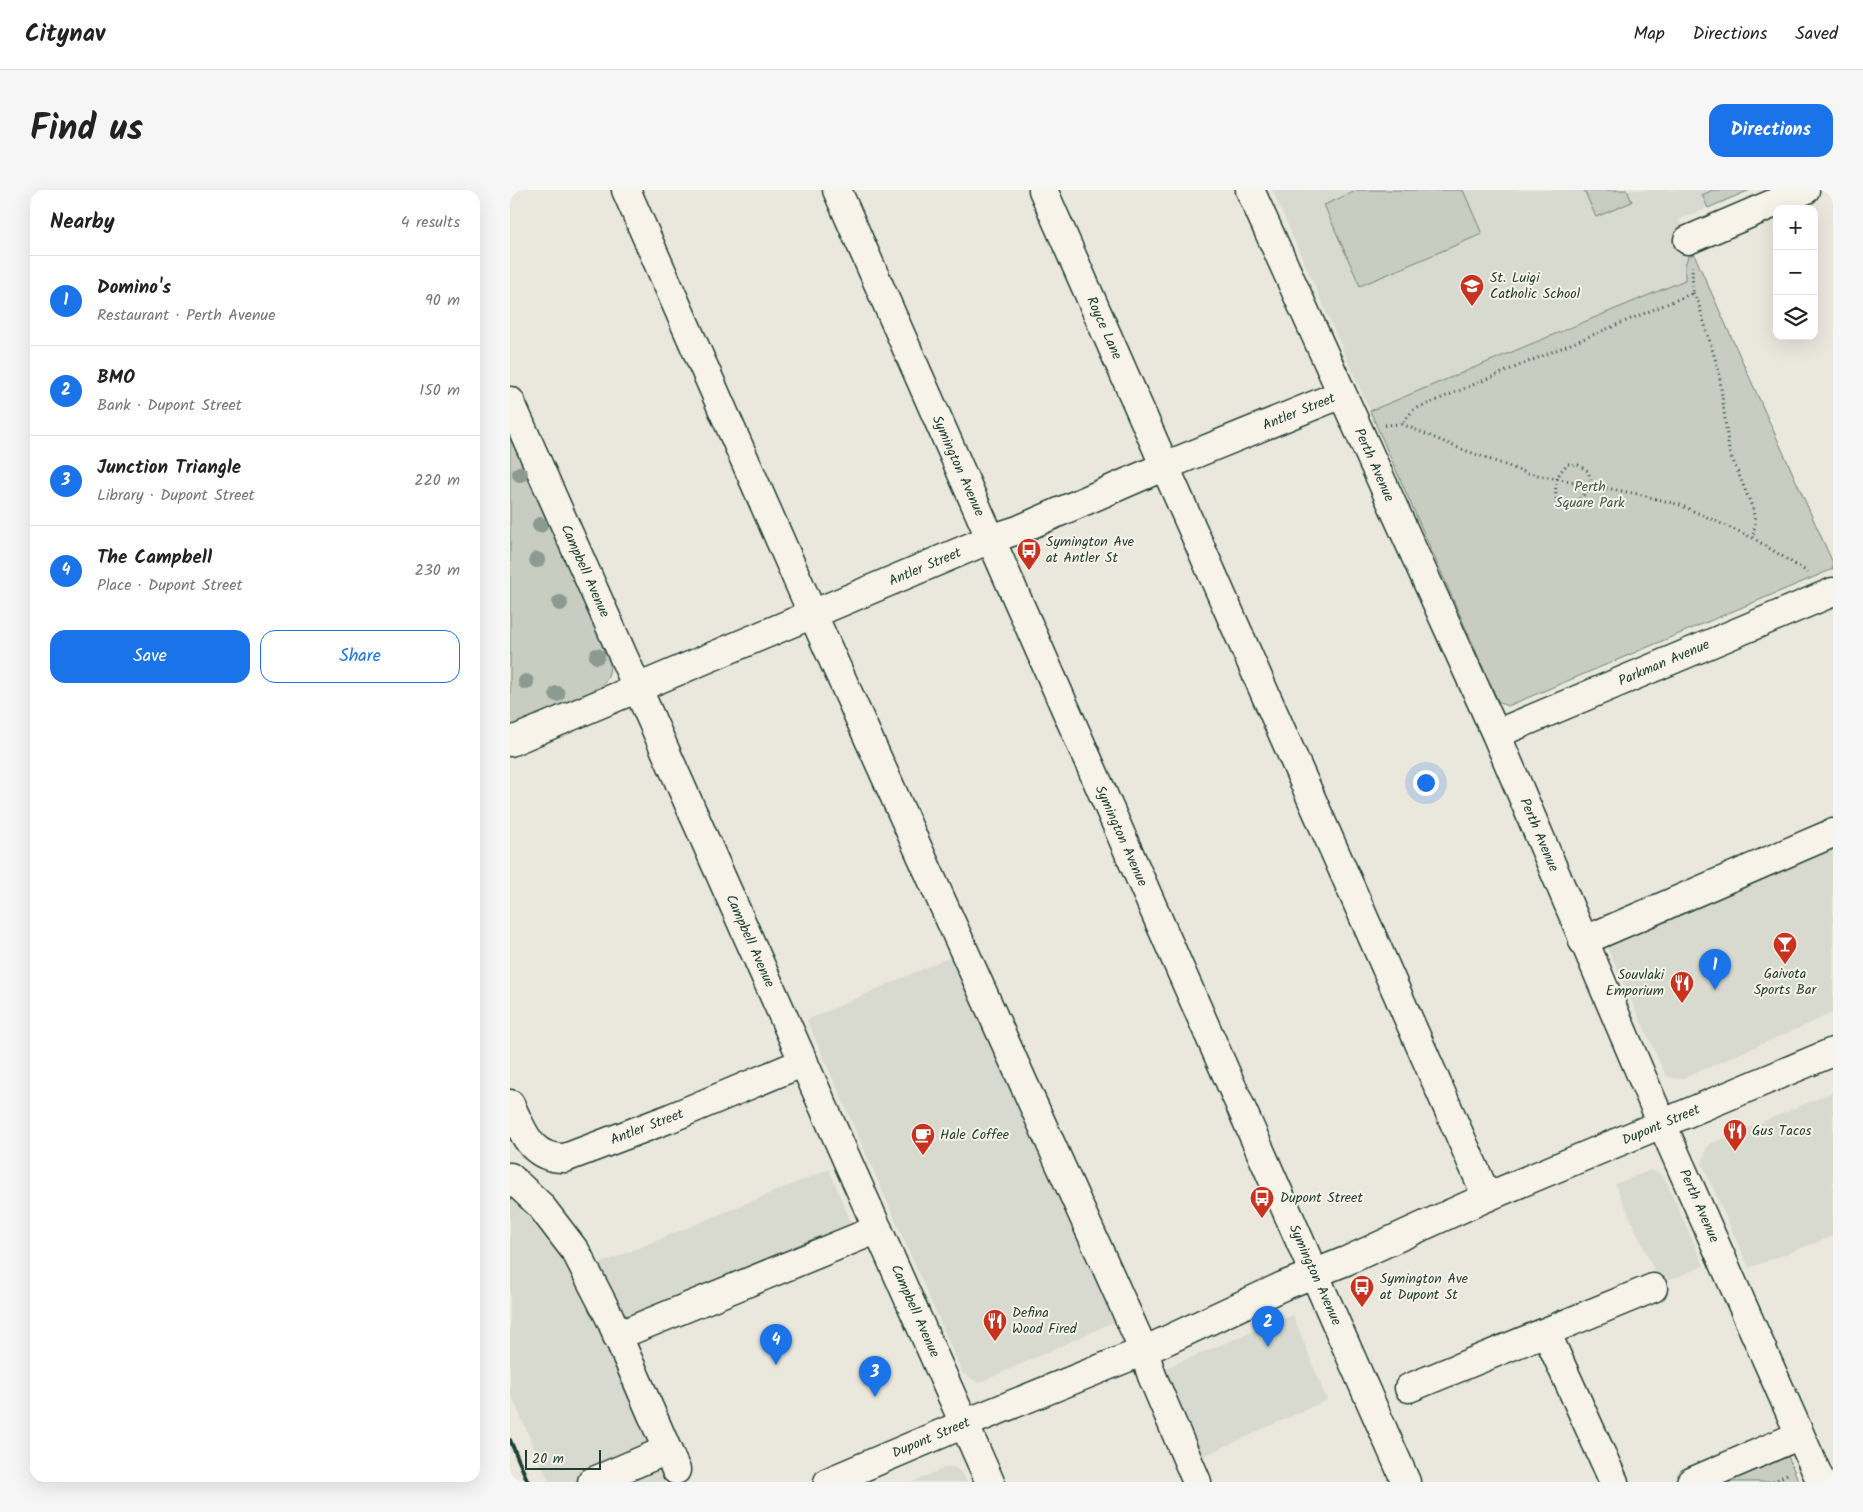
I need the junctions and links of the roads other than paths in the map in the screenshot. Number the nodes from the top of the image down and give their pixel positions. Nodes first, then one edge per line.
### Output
1 (626, 190) edge
2 (837, 190) edge
3 (1043, 190) edge
4 (1250, 190) edge
5 (1805, 190) edge
6 (1691, 249) road end
7 (1342, 394) junction
8 (510, 401) edge
9 (1165, 466) junction
10 (990, 539) junction
11 (1823, 584) edge
12 (813, 615) junction
13 (637, 689) junction
14 (1496, 734) junction
15 (510, 742) edge
16 (1833, 833) edge
17 (1583, 941) junction
18 (1833, 1052) edge
19 (804, 1062) junction
20 (510, 1104) edge
21 (1662, 1124) junction
22 (510, 1177) edge
23 (1487, 1197) junction
24 (878, 1228) junction
25 (1314, 1274) junction
26 (1653, 1288) dead end
27 (1546, 1332) junction
28 (618, 1336) junction
29 (1144, 1351) junction
30 (1409, 1388) dead end
31 (964, 1424) junction
32 (1811, 1459) edge
33 (592, 1482) edge
34 (828, 1482) edge
35 (990, 1482) edge
36 (1197, 1482) edge
37 (1406, 1482) edge
38 (1614, 1482) edge
39 (1691, 1482) edge

1 - 12 street
2 - 10 street, Symington Avenue
3 - 9 street, Royce Lane
4 - 7 street, Perth Avenue
5 - 6 street
7 - 9 street, Antler Street
7 - 14 street, Perth Avenue
8 - 13 street, Campbell Avenue
9 - 10 street, Antler Street
9 - 23 street, Royce Lane
10 - 12 street, Antler Street
10 - 25 street, Symington Avenue
11 - 14 street, Parkman Avenue
12 - 13 street, Antler Street
12 - 29 street
13 - 15 street, Antler Street
13 - 19 street, Campbell Avenue
14 - 17 street, Perth Avenue
16 - 17 street
17 - 21 street, Perth Avenue
18 - 21 street, Dupont Street
19 - 20 street, Antler Street
19 - 24 street, Campbell Avenue
21 - 23 street, Dupont Street
21 - 32 street, Perth Avenue
22 - 28 street
23 - 25 street, Dupont Street
24 - 28 street
24 - 31 street, Campbell Avenue
25 - 29 street, Dupont Street
25 - 37 street, Symington Avenue
26 - 27 street
27 - 30 street
27 - 38 street
28 - 33 street
29 - 31 street, Dupont Street
29 - 36 street
31 - 34 street, Dupont Street
31 - 35 street, Campbell Avenue
32 - 39 street

